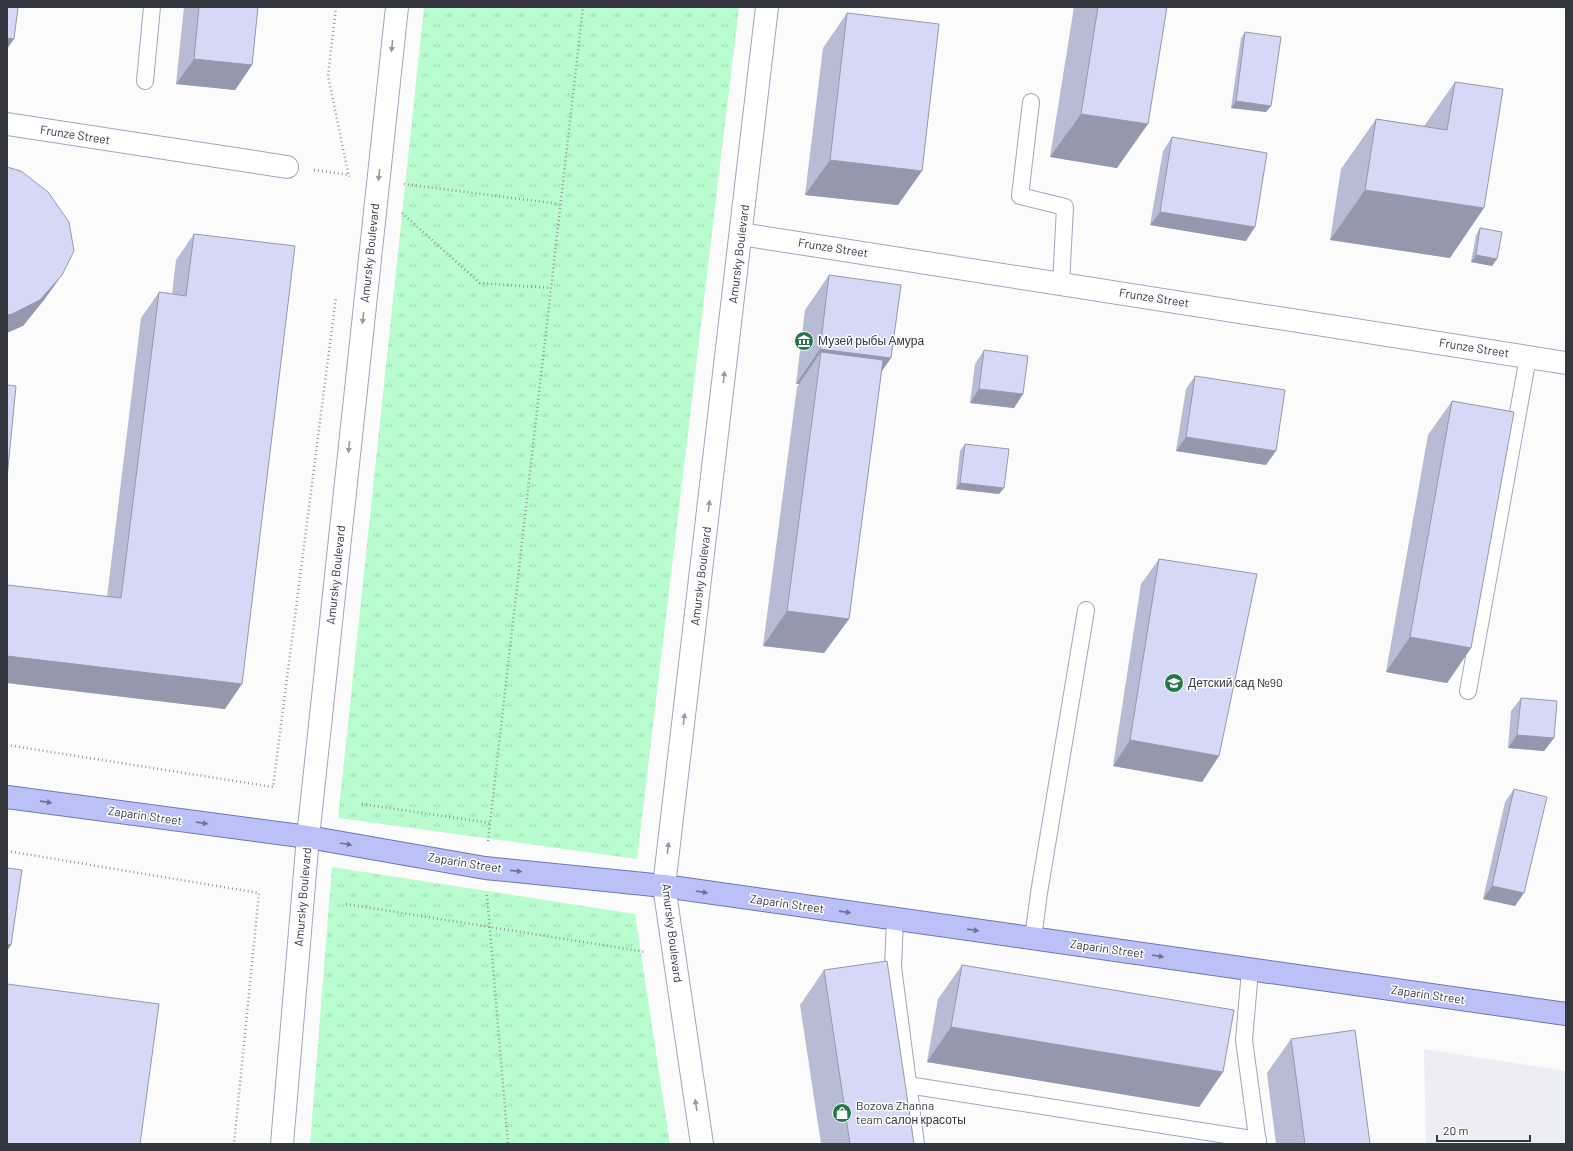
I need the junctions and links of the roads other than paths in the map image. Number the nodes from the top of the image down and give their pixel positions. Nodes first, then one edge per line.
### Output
1 (152, 7) edge
2 (397, 7) edge
3 (767, 7) edge
4 (145, 81) dead end
5 (1031, 102) dead end
6 (7, 124) edge
7 (287, 167) road end
8 (741, 234) junction
9 (1062, 284) junction
10 (1528, 357) junction
11 (1566, 363) edge
12 (1086, 610) dead end
13 (1468, 691) dead end
14 (7, 797) edge
15 (308, 837) junction
16 (664, 886) junction
17 (895, 919) junction
18 (1033, 938) junction
19 (1250, 970) junction
20 (1566, 1014) edge
21 (908, 1085) junction
22 (1258, 1142) edge
23 (282, 1144) edge
24 (702, 1144) edge
25 (916, 1144) edge

1 - 4 lane
2 -> 15 street, Amursky Boulevard
3 - 8 street, Amursky Boulevard
5 - 9 lane
6 - 7 street, Frunze Street
8 - 9 street, Frunze Street
16 -> 8 street, Amursky Boulevard
9 - 10 street, Frunze Street
10 - 11 street, Frunze Street
10 - 13 lane
12 - 18 lane
14 -> 15 main road, Zaparin Street
15 -> 16 main road, Zaparin Street
15 - 23 street, Amursky Boulevard
16 -> 17 main road, Zaparin Street
24 -> 16 street, Amursky Boulevard
17 -> 18 main road, Zaparin Street
17 - 21 lane
18 -> 19 main road, Zaparin Street
19 - 20 main road, Zaparin Street
19 - 22 lane
21 - 22 lane
21 - 25 lane

